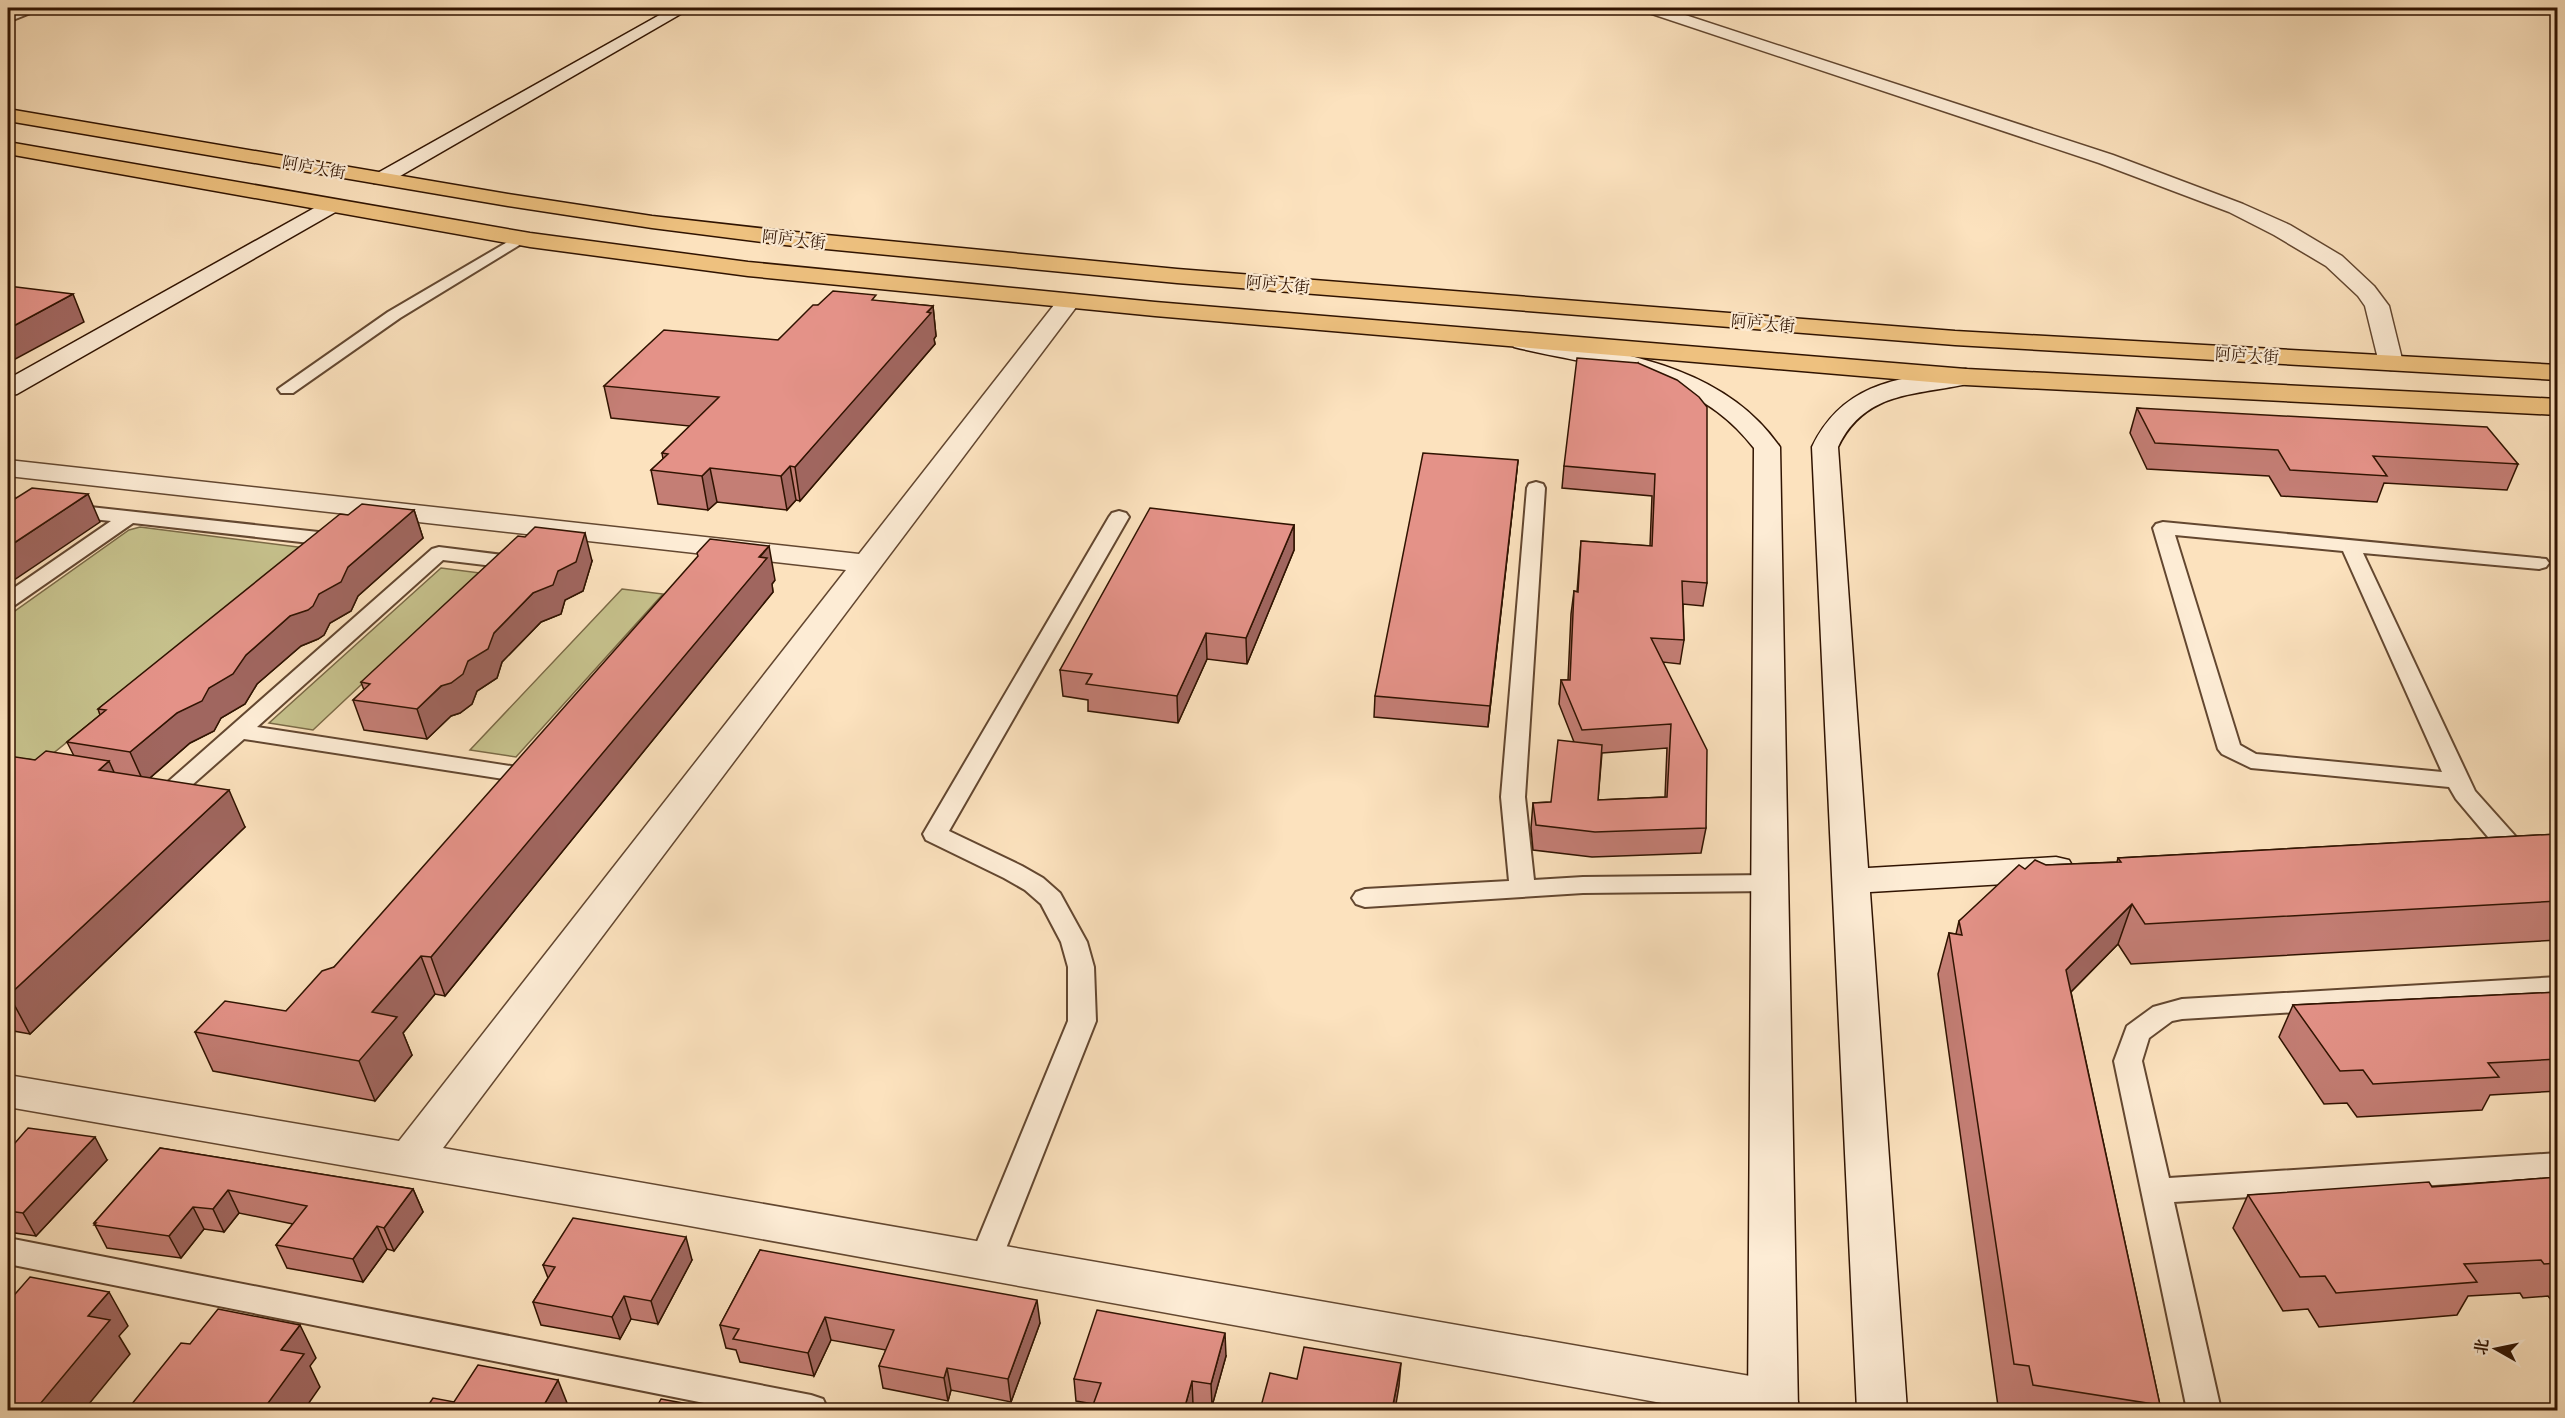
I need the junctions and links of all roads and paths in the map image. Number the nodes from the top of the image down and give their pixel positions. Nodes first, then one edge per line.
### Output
1 (37, 8) edge
2 (683, 8) edge
3 (1649, 8) edge
4 (1699, 9) edge
5 (1670, 16) junction
6 (8, 19) edge
7 (8, 115) edge
8 (8, 148) edge
9 (381, 179) junction
10 (332, 206) junction
11 (521, 238) junction
12 (1070, 301) junction
13 (1504, 338) junction
14 (2391, 363) junction
15 (2558, 373) edge
16 (1966, 377) junction
17 (8, 389) edge
18 (286, 389) dead end
19 (2558, 407) edge
20 (8, 468) edge
21 (1536, 488) dead end
22 (8, 504) edge
23 (36, 506) junction
24 (131, 516) junction
25 (1119, 517) dead end
26 (8, 524) edge
27 (2350, 545) junction
28 (310, 562) edge
29 (511, 562) edge
30 (2539, 563) dead end
31 (868, 564) junction
32 (8, 601) edge
33 (239, 731) junction
34 (530, 776) edge
35 (2458, 781) junction
36 (130, 790) edge
37 (2523, 843) joint
38 (2461, 846) edge
39 (2090, 867) edge
40 (1851, 881) junction
41 (1770, 883) junction
42 (1522, 888) junction
43 (1365, 898) dead end
44 (2558, 986) edge
45 (8, 1091) edge
46 (410, 1159) junction
47 (2558, 1165) edge
48 (2156, 1191) junction
49 (8, 1251) edge
50 (985, 1261) junction
51 (1773, 1406) edge
52 (812, 1410) edge
53 (1882, 1410) edge
54 (2204, 1410) edge

1 - 6 lane
2 - 9 street
3 - 5 street
4 - 5 street
5 - 14 street
7 - 9 highway, 阿庐大街
8 - 10 highway
9 - 14 highway, 阿庐大街
10 - 11 highway
10 - 17 street
11 - 12 highway
11 - 18 lane
12 - 13 highway
12 - 31 street
13 - 16 highway
13 - 41 street
14 - 15 highway, 阿庐大街
16 - 19 highway
16 - 40 street
20 - 31 street
21 - 42 lane
22 - 23 lane
23 - 24 lane
23 - 26 lane
24 - 28 lane
24 - 32 lane
25 - 50 lane
27 - 30 lane
27 - 35 lane
27 - 35 lane
29 - 33 lane
31 - 46 street
33 - 34 lane
33 - 36 lane
35 - 37 lane
37 - 38 street
39 - 40 street
40 - 53 street
41 - 42 lane
41 - 51 street
42 - 43 lane
44 - 48 lane
45 - 46 street
46 - 50 street
47 - 48 lane
48 - 54 lane
49 - 52 lane
50 - 51 street

